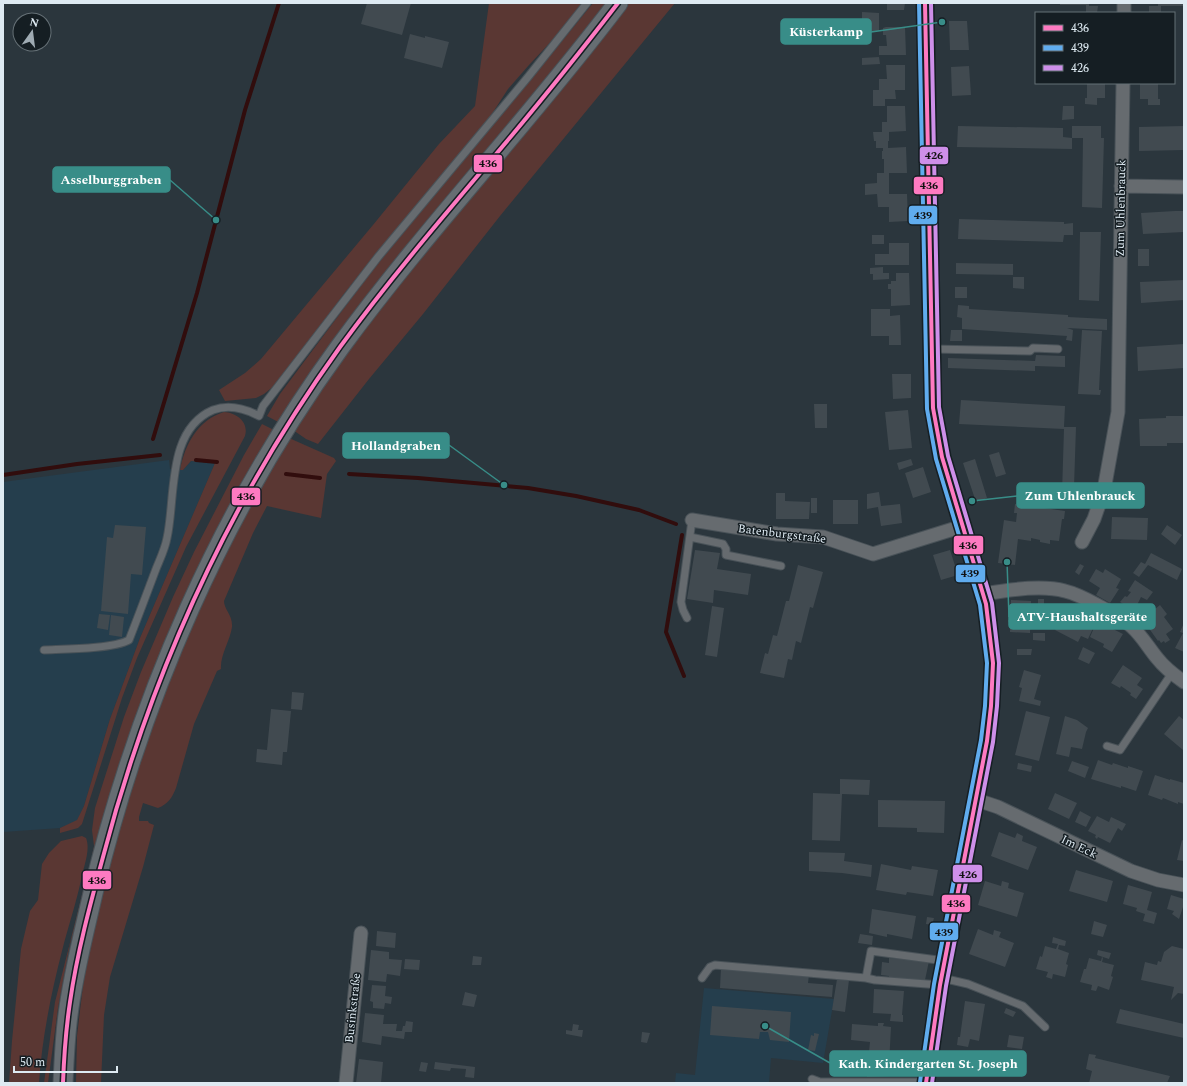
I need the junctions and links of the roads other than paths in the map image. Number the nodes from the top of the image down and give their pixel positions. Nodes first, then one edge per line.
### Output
1 (588, 3) edge
2 (618, 3) edge
3 (925, 3) edge
4 (1123, 84) edge
5 (1121, 186) junction
6 (1184, 187) edge
7 (932, 349) junction
8 (1058, 349) dead end
9 (692, 520) joint
10 (963, 526) junction
11 (690, 537) junction
12 (1082, 542) dead end
13 (781, 566) dead end
14 (984, 594) junction
15 (687, 618) dead end
16 (44, 650) dead end
17 (1172, 673) junction
18 (1184, 682) edge
19 (1107, 746) dead end
20 (977, 800) junction
21 (1184, 885) edge
22 (361, 933) dead end
23 (945, 961) junction
24 (702, 978) dead end
25 (866, 978) junction
26 (941, 981) junction
27 (1045, 1027) dead end
28 (812, 1079) dead end
29 (926, 1082) edge
30 (62, 1083) edge
31 (346, 1083) edge

1 - 16 lane
2 - 30 main road
3 - 7 street
4 - 5 street, Zum Uhlenbrauck
5 - 6 street
5 - 12 street, Zum Uhlenbrauck
7 - 8 lane
7 - 10 street
9 - 10 street, Batenburgstraße
9 - 11 lane
10 - 14 street
11 - 13 lane
11 - 15 lane
14 - 17 street
14 - 20 street
17 - 18 street
17 - 19 lane
20 - 21 street, Im Eck
20 - 23 street
22 - 31 street, Businkstraße
23 - 25 lane
23 - 26 street
24 - 25 lane
25 - 26 lane
26 - 27 lane
26 - 29 street
28 - 29 lane

